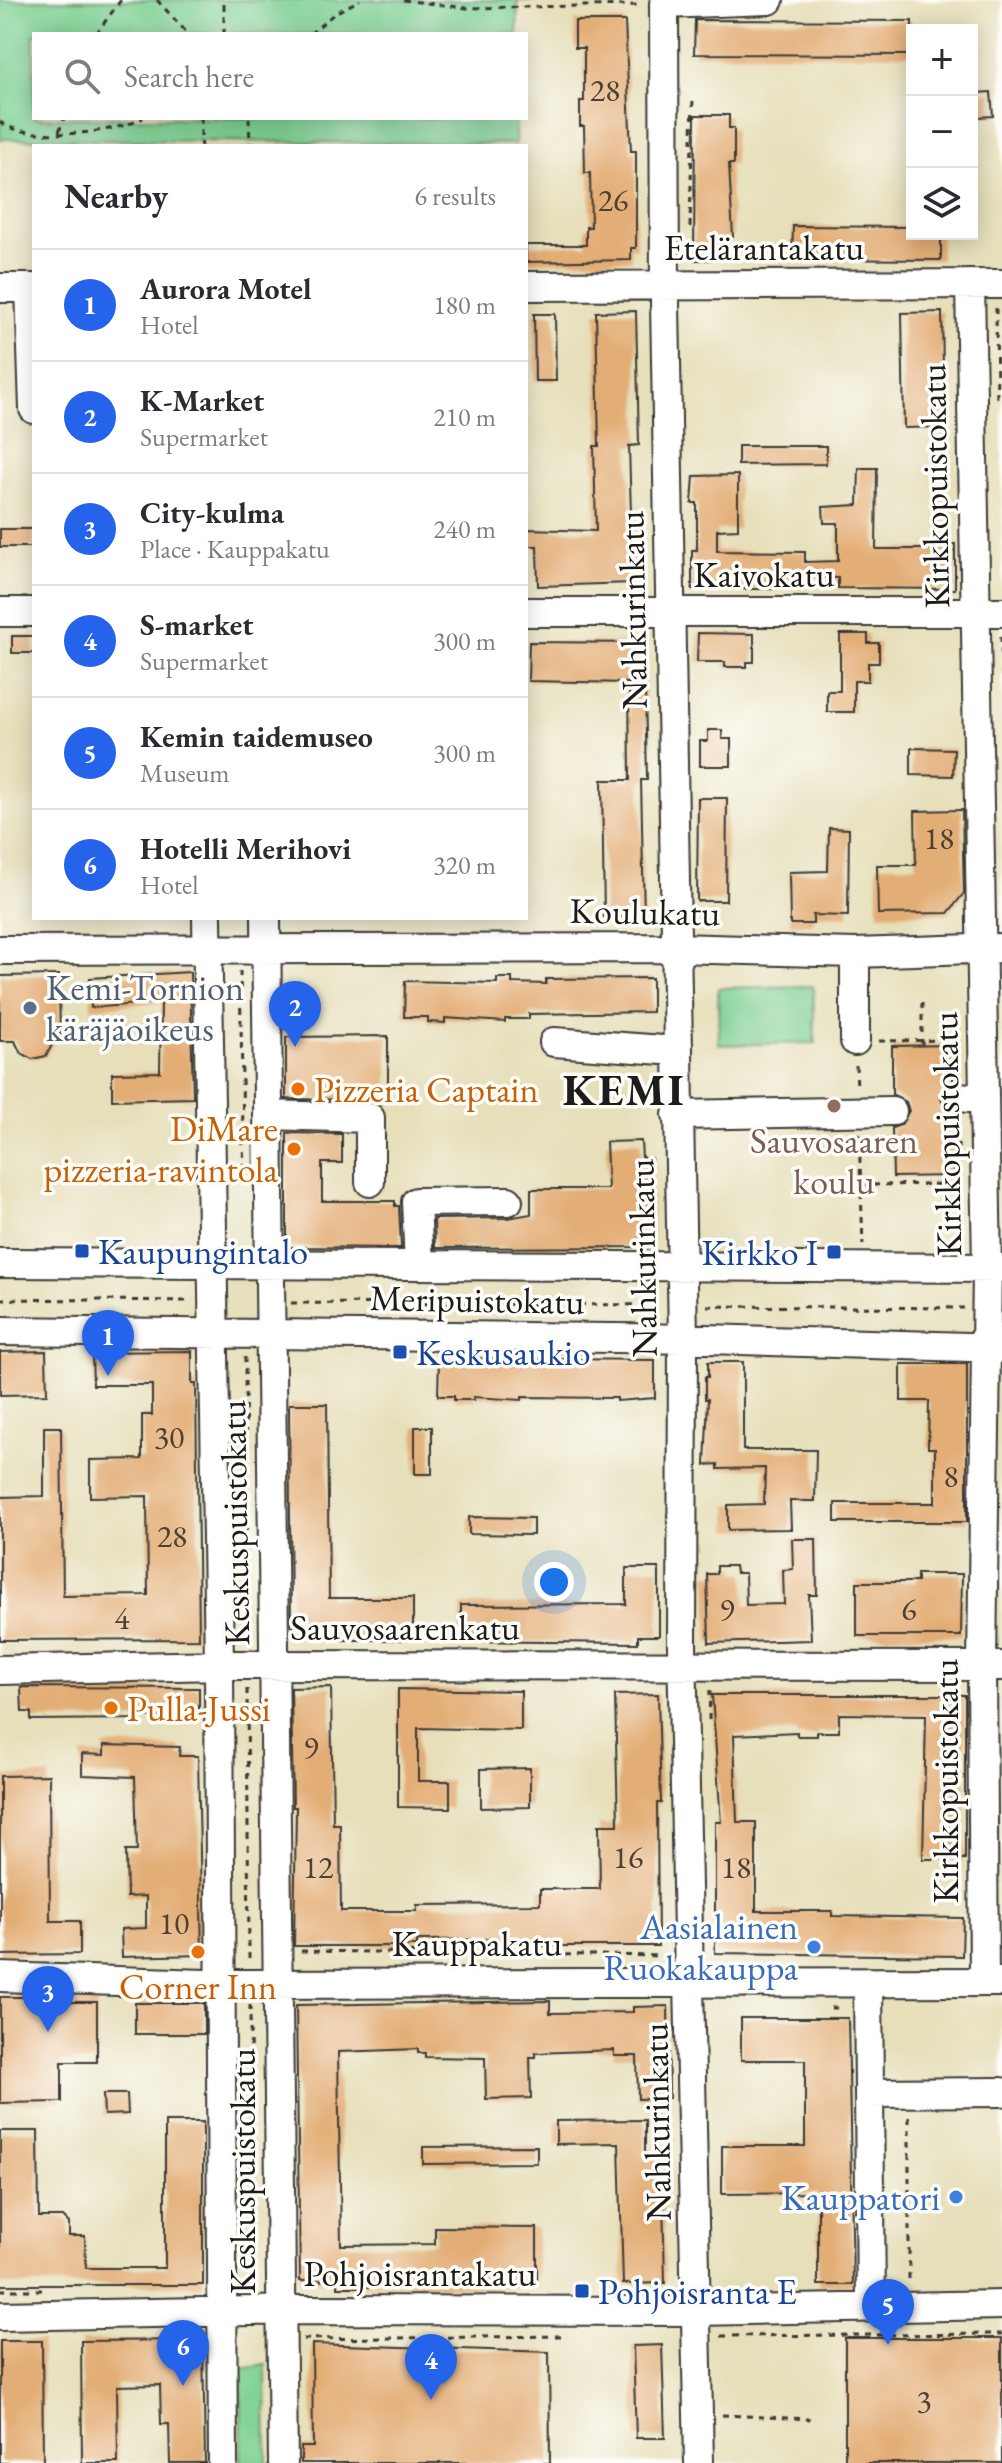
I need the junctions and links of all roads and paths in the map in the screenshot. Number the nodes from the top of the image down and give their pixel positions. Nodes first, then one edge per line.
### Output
1 (121, 0) edge
2 (157, 0) edge
3 (224, 0) edge
4 (360, 0) edge
5 (403, 0) edge
6 (769, 0) edge
7 (628, 3) edge
8 (664, 4) junction
9 (97, 32) edge
10 (186, 32) edge
11 (224, 32) edge
12 (312, 32) edge
13 (63, 120) edge
14 (139, 120) edge
15 (201, 120) edge
16 (250, 120) edge
17 (0, 122) edge
18 (59, 132) junction
19 (201, 144) edge
20 (250, 144) edge
21 (970, 284) junction
22 (1002, 284) edge
23 (665, 285) junction
24 (528, 286) edge
25 (0, 288) edge
26 (32, 288) edge
27 (0, 612) edge
28 (32, 612) edge
29 (528, 612) edge
30 (670, 612) junction
31 (988, 612) edge
32 (1002, 633) edge
33 (1002, 675) edge
34 (207, 920) edge
35 (266, 920) edge
36 (207, 948) junction
37 (267, 948) junction
38 (676, 948) junction
39 (991, 949) edge
40 (0, 950) edge
41 (855, 953) junction
42 (922, 998) dead end
43 (855, 1041) dead end
44 (958, 1041) dead end
45 (554, 1042) dead end
46 (922, 1045) dead end
47 (677, 1051) junction
48 (970, 1098) junction
49 (892, 1111) dead end
50 (268, 1115) junction
51 (677, 1115) junction
52 (209, 1116) junction
53 (370, 1182) dead end
54 (860, 1185) dead end
55 (508, 1201) dead end
56 (0, 1263) edge
57 (269, 1264) junction
58 (211, 1265) junction
59 (419, 1265) junction
60 (680, 1267) junction
61 (994, 1268) edge
62 (0, 1299) edge
63 (196, 1301) dead end
64 (287, 1303) dead end
65 (659, 1305) dead end
66 (706, 1306) dead end
67 (971, 1308) dead end
68 (0, 1331) edge
69 (271, 1334) junction
70 (214, 1335) junction
71 (683, 1339) junction
72 (993, 1348) edge
73 (245, 1353) dead end
74 (273, 1656) junction
75 (219, 1665) junction
76 (684, 1665) junction
77 (992, 1666) edge
78 (0, 1670) edge
79 (247, 1685) dead end
80 (710, 1688) dead end
81 (709, 1722) dead end
82 (691, 1969) junction
83 (280, 1970) junction
84 (0, 1977) edge
85 (993, 1982) edge
86 (218, 1983) junction
87 (868, 1983) junction
88 (250, 2002) dead end
89 (827, 2007) dead end
90 (843, 2008) dead end
91 (1002, 2092) edge
92 (869, 2093) junction
93 (909, 2108) dead end
94 (909, 2285) dead end
95 (252, 2292) dead end
96 (1002, 2305) edge
97 (871, 2306) junction
98 (222, 2311) junction
99 (695, 2311) junction
100 (0, 2316) edge
101 (281, 2324) junction
102 (1002, 2334) edge
103 (575, 2336) dead end
104 (719, 2336) dead end
105 (718, 2415) dead end
106 (810, 2419) dead end
107 (223, 2463) edge
108 (283, 2463) edge
109 (699, 2463) edge

1 - 9 path
2 - 10 path
3 - 11 path
4 - 12 path
5 - 7 path
6 - 8 street
7 - 8 path
8 - 23 street, Nahkurinkatu
13 - 18 path
14 - 18 path
15 - 19 path
16 - 20 path
17 - 18 path
21 - 22 street, Etelärantakatu
21 - 23 street, Etelärantakatu
21 - 31 street, Kirkkopuistokatu
23 - 24 street, Etelärantakatu
23 - 30 street, Nahkurinkatu
25 - 26 street
27 - 28 street
29 - 30 street, Kaivokatu
30 - 31 street, Kaivokatu
30 - 38 street, Nahkurinkatu
31 - 39 street, Kirkkopuistokatu
32 - 33 path
34 - 36 street, Keskuspuistokatu
35 - 37 street, Keskuspuistokatu
36 - 37 street, Koulukatu
36 - 40 street, Koulukatu
36 - 52 street, Keskuspuistokatu
37 - 38 street, Koulukatu
37 - 50 street, Keskuspuistokatu
38 - 41 street, Koulukatu
38 - 47 street, Nahkurinkatu
39 - 41 street, Koulukatu
39 - 48 street, Kirkkopuistokatu
41 - 43 street
42 - 46 path
44 - 48 path
45 - 47 street
47 - 51 street, Nahkurinkatu
48 - 54 path
48 - 61 street, Kirkkopuistokatu
49 - 51 street
50 - 52 path
50 - 53 street
50 - 57 street, Keskuspuistokatu
51 - 60 street, Nahkurinkatu
52 - 58 street, Keskuspuistokatu
55 - 59 street
56 - 58 street, Meripuistokatu
57 - 58 street, Meripuistokatu
57 - 59 street, Meripuistokatu
57 - 69 street, Keskuspuistokatu
58 - 70 street, Keskuspuistokatu
59 - 60 street, Meripuistokatu
60 - 61 street, Meripuistokatu
60 - 71 street, Nahkurinkatu
61 - 72 street, Kirkkopuistokatu
62 - 63 path
64 - 65 path
66 - 67 path
68 - 70 street, Meripuistokatu
69 - 70 street, Meripuistokatu
69 - 71 street, Meripuistokatu
69 - 74 street, Keskuspuistokatu
70 - 75 street, Keskuspuistokatu
71 - 72 street, Meripuistokatu
71 - 76 street, Nahkurinkatu
72 - 77 street, Kirkkopuistokatu
73 - 74 path
74 - 75 street, Sauvosaarenkatu
74 - 76 street, Sauvosaarenkatu
74 - 83 street, Keskuspuistokatu
75 - 78 street, Sauvosaarenkatu
75 - 86 street, Keskuspuistokatu
76 - 77 street, Sauvosaarenkatu
76 - 82 street, Nahkurinkatu
77 - 85 street, Kirkkopuistokatu
79 - 83 path
80 - 81 path
82 - 83 street, Kauppakatu
82 - 83 path
82 - 87 street, Kauppakatu
82 - 99 street, Nahkurinkatu
83 - 86 street, Kauppakatu
83 - 101 street, Keskuspuistokatu
84 - 86 street, Kauppakatu
85 - 87 street, Kauppakatu
86 - 98 street, Keskuspuistokatu
87 - 92 street
88 - 95 path
89 - 90 path
91 - 92 street
92 - 97 street
93 - 94 path
96 - 97 street, Pohjoisrantakatu
97 - 99 street, Pohjoisrantakatu
98 - 100 street, Pohjoisrantakatu
98 - 101 street, Pohjoisrantakatu
98 - 107 street, Keskuspuistokatu
99 - 101 street, Pohjoisrantakatu
99 - 109 street, Nahkurinkatu
101 - 103 path
101 - 108 street, Keskuspuistokatu
102 - 104 path
105 - 106 path

